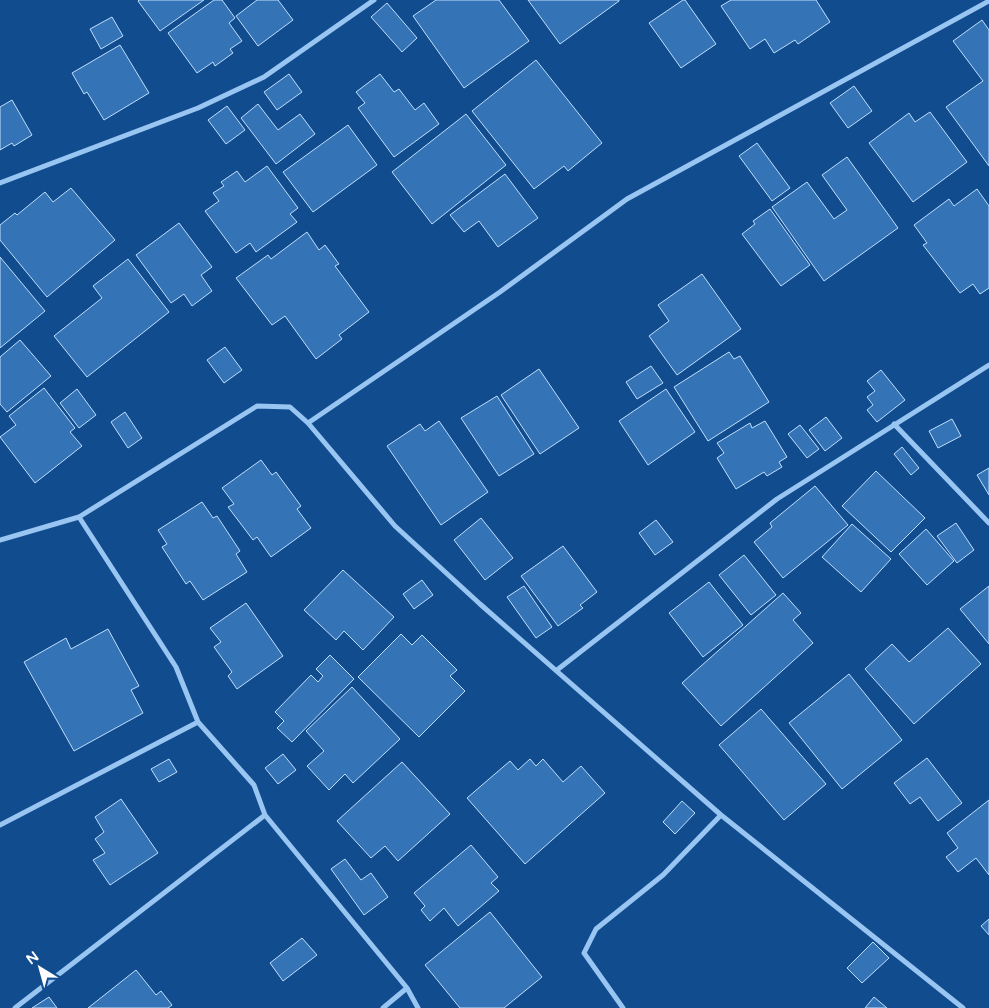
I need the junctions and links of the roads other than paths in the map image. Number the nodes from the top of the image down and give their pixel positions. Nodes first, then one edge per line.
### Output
1 (374, 0) edge
2 (989, 1) edge
3 (0, 183) edge
4 (989, 365) edge
5 (308, 423) junction
6 (894, 424) junction
7 (79, 517) junction
8 (989, 523) edge
9 (0, 540) edge
10 (557, 670) junction
11 (198, 722) junction
12 (265, 815) junction
13 (721, 815) junction
14 (0, 825) edge
15 (407, 988) junction
16 (15, 1008) edge
17 (383, 1008) edge
18 (418, 1008) edge
19 (623, 1008) edge
20 (963, 1008) edge

1 - 3 street
2 - 5 street
4 - 6 street
5 - 7 street
5 - 10 street
6 - 8 street
6 - 10 street
7 - 9 street
7 - 11 street
10 - 13 street
11 - 12 street
11 - 14 street
12 - 15 street
12 - 16 street
13 - 19 street
13 - 20 street
15 - 17 street
15 - 18 street

